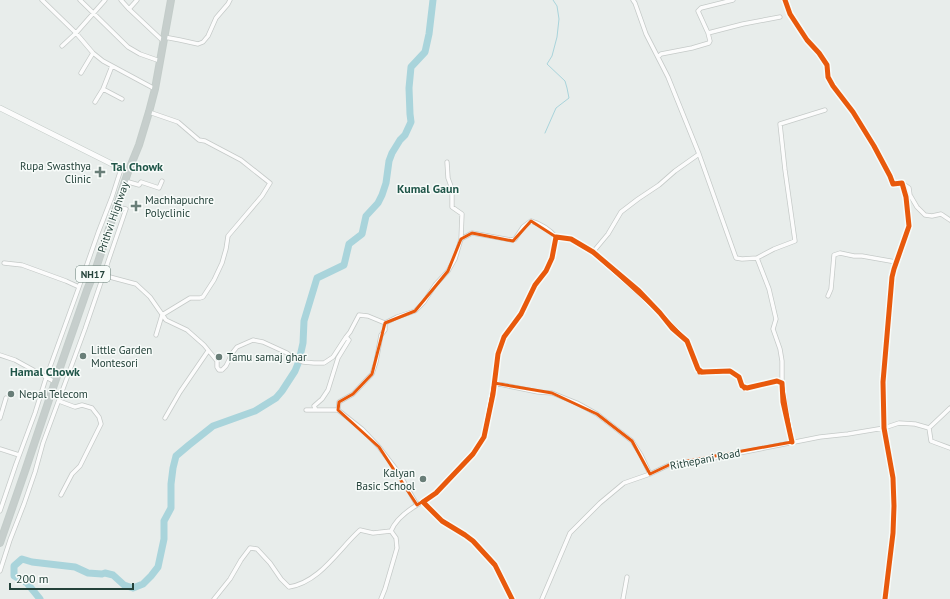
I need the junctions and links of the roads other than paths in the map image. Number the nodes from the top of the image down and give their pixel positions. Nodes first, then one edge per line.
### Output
1 (42, 0) edge
2 (80, 0) edge
3 (105, 0) edge
4 (121, 0) edge
5 (137, 0) edge
6 (171, 0) edge
7 (230, 0) edge
8 (633, 0) edge
9 (733, 0) edge
10 (785, 0) edge
11 (128, 9) junction
12 (93, 12) junction
13 (780, 17) dead end
14 (76, 33) junction
15 (708, 33) junction
16 (163, 39) junction
17 (62, 46) dead end
18 (93, 52) junction
19 (658, 57) junction
20 (160, 61) junction
21 (112, 66) junction
22 (81, 73) dead end
23 (103, 89) junction
24 (155, 89) junction
25 (122, 99) dead end
26 (95, 102) dead end
27 (0, 108) edge
28 (825, 110) dead end
29 (149, 112) junction
30 (700, 154) junction
31 (447, 162) dead end
32 (121, 169) junction
33 (128, 172) junction
34 (125, 181) junction
35 (162, 181) dead end
36 (902, 183) junction
37 (116, 207) junction
38 (950, 220) edge
39 (556, 237) junction
40 (461, 239) junction
41 (593, 252) junction
42 (757, 258) junction
43 (896, 262) junction
44 (4, 263) dead end
45 (96, 268) junction
46 (104, 274) junction
47 (79, 287) junction
48 (828, 296) dead end
49 (162, 315) junction
50 (386, 323) junction
51 (156, 336) dead end
52 (346, 337) junction
53 (208, 351) junction
54 (0, 355) edge
55 (46, 378) junction
56 (55, 382) junction
57 (494, 383) junction
58 (782, 383) junction
59 (6, 398) dead end
60 (59, 401) junction
61 (950, 408) edge
62 (306, 410) dead end
63 (316, 410) junction
64 (338, 410) junction
65 (0, 418) edge
66 (165, 418) dead end
67 (884, 428) junction
68 (929, 428) junction
69 (792, 442) junction
70 (950, 448) edge
71 (0, 449) edge
72 (19, 455) junction
73 (15, 467) junction
74 (25, 471) junction
75 (650, 474) junction
76 (61, 495) dead end
77 (423, 502) junction
78 (417, 505) junction
79 (0, 511) edge
80 (391, 531) junction
81 (0, 543) edge
82 (0, 571) edge
83 (627, 577) dead end
84 (214, 599) edge
85 (381, 599) edge
86 (512, 599) edge
87 (542, 599) edge
88 (623, 599) edge
89 (885, 599) edge

1 - 14 street
2 - 12 street
3 - 12 street
4 - 11 street
5 - 11 street
6 - 16 highway, Prithvi Highway / NH17
7 - 16 street
8 - 19 street
9 - 15 street
10 - 36 street
11 - 16 street
12 - 14 street
12 - 20 street
13 - 15 street
14 - 17 street
14 - 18 street
15 - 19 street
16 - 20 highway, Prithvi Highway / NH17
18 - 21 street
18 - 22 street
19 - 30 street
20 - 24 highway, Prithvi Highway / NH17
21 - 23 street
21 - 24 street
23 - 25 street
23 - 26 street
24 - 29 highway, Prithvi Highway / NH17
27 - 32 main road
28 - 42 street
29 - 33 highway, Prithvi Highway / NH17
29 - 49 street
30 - 41 street
30 - 42 street
31 - 40 street
32 - 33 main road
32 - 47 street
33 - 34 highway, Prithvi Highway / NH17
34 - 35 street
34 - 37 highway, Prithvi Highway / NH17
36 - 38 street
36 - 43 street
37 - 45 highway, Prithvi Highway / NH17
37 - 46 street
39 - 40 street
39 - 41 street
39 - 57 street
40 - 50 street
41 - 58 street
42 - 58 street
43 - 48 street
43 - 67 street
44 - 47 street
45 - 46 street
45 - 56 highway, Prithvi Highway / NH17
46 - 49 street
46 - 60 street
47 - 55 street
49 - 51 street
49 - 53 street
50 - 52 street
50 - 64 street
52 - 53 street
52 - 63 street
53 - 66 street
54 - 55 street
55 - 56 street
55 - 72 street
56 - 74 highway, Prithvi Highway / NH17
57 - 75 street
57 - 77 street
58 - 69 street
59 - 65 street
60 - 76 street
60 - 82 street
61 - 68 street
62 - 63 street
63 - 64 street
64 - 78 street
67 - 68 street, Rithepani Road
67 - 69 street, Rithepani Road
67 - 89 street
68 - 70 street
69 - 75 street, Rithepani Road
71 - 72 street
72 - 73 street
73 - 74 street
73 - 79 street
74 - 81 highway, Prithvi Highway / NH17
75 - 87 street, Rithepani Road
77 - 78 street
77 - 86 street
78 - 80 street
80 - 84 street
80 - 85 street
83 - 88 street

